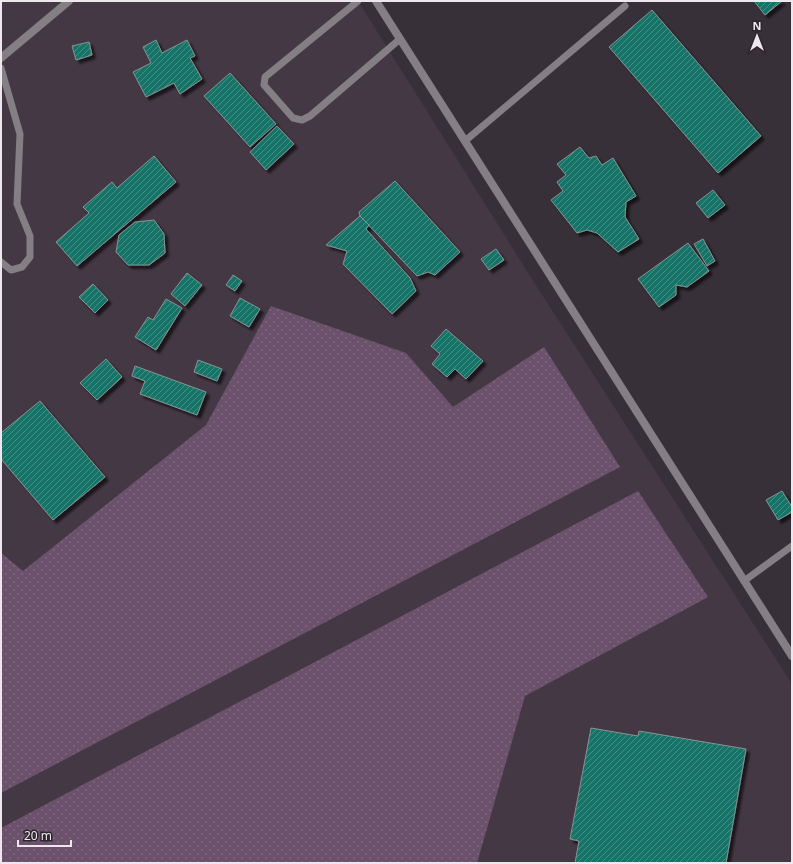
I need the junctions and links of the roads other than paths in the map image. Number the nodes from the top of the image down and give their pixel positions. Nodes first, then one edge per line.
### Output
1 (68, 1) edge
2 (358, 1) edge
3 (376, 1) edge
4 (625, 6) dead end
5 (400, 39) junction
6 (1, 58) edge
7 (1, 68) edge
8 (465, 141) junction
9 (1, 262) edge
10 (792, 546) edge
11 (744, 581) junction
12 (792, 656) edge

1 - 6 street
2 - 5 lane
3 - 5 street
4 - 8 lane
5 - 8 street
7 - 9 lane
8 - 11 street
10 - 11 lane
11 - 12 street

